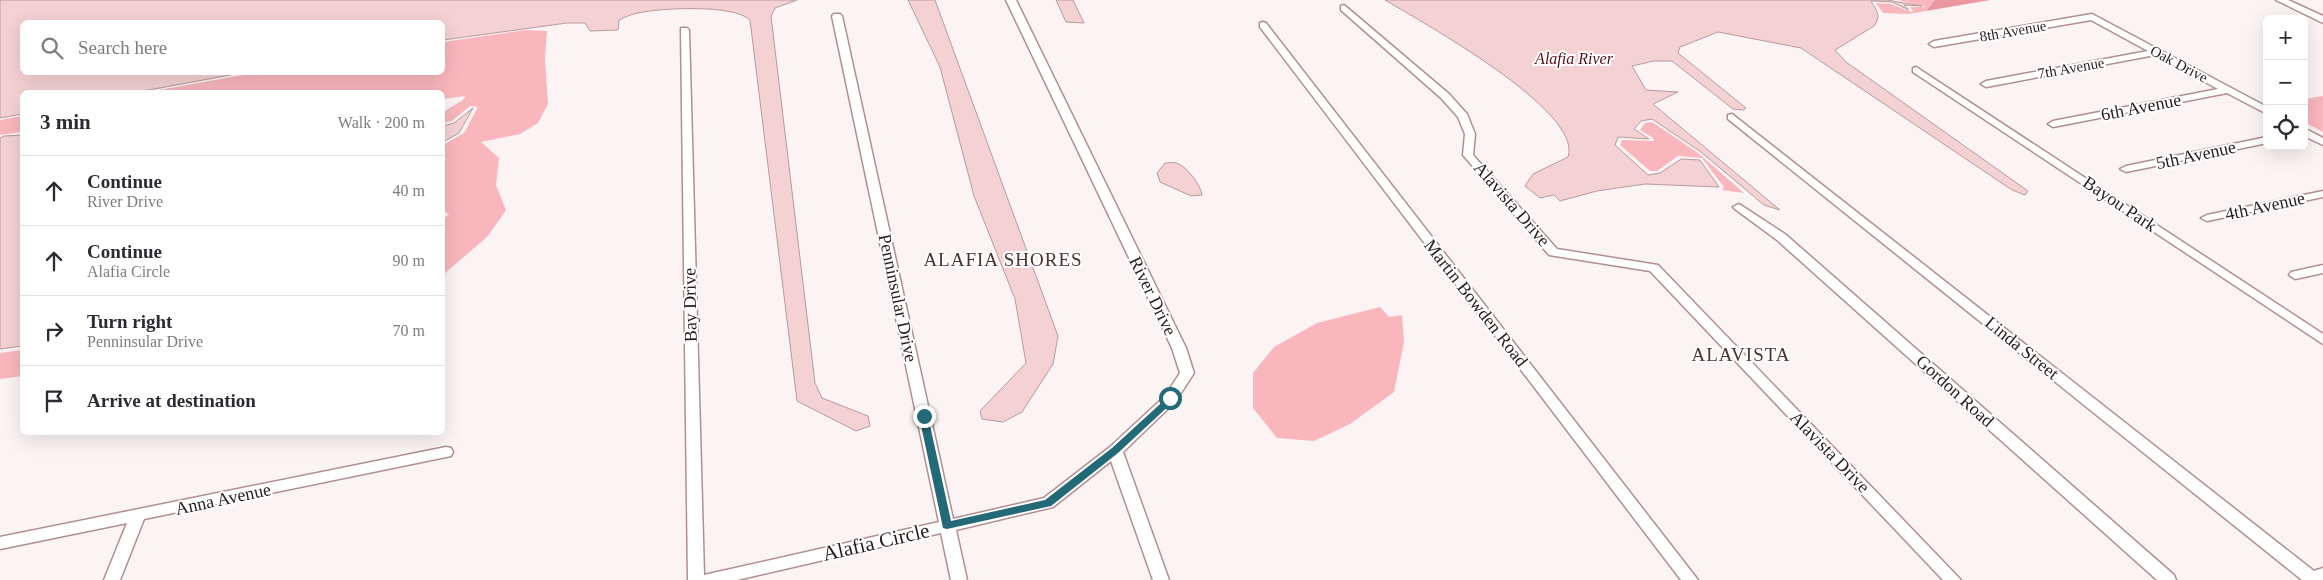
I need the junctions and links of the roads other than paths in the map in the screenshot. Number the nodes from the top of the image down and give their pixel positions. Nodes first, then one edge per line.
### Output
1 (1011, 0) edge
2 (2281, 0) edge
3 (1344, 8) dead end
4 (837, 16) dead end
5 (2092, 17) joint
6 (2323, 20) edge
7 (1263, 25) dead end
8 (684, 30) dead end
9 (1934, 44) dead end
10 (2156, 52) junction
11 (1916, 70) dead end
12 (1986, 84) dead end
13 (2228, 90) junction
14 (2263, 109) edge
15 (1732, 117) dead end
16 (2053, 124) dead end
17 (2308, 134) edge
18 (2263, 141) edge
19 (2323, 142) edge
20 (2126, 169) dead end
21 (2323, 194) edge
22 (1739, 207) dead end
23 (2207, 218) dead end
24 (2323, 269) edge
25 (2295, 275) dead end
26 (2323, 340) edge
27 (1115, 451) junction
28 (446, 452) dead end
29 (137, 516) junction
30 (947, 525) junction
31 (0, 543) edge
32 (2323, 576) edge
33 (112, 580) edge
34 (696, 580) edge
35 (709, 580) edge
36 (959, 580) edge
37 (1161, 580) edge
38 (1690, 580) edge
39 (1953, 580) edge
40 (2168, 580) edge
41 (2312, 580) edge

1 - 27 street, River Drive
2 - 6 street
3 - 39 street, Alavista Drive
4 - 30 street, Penninsular Drive
5 - 9 street, 8th Avenue
5 - 10 street, Oak Drive
7 - 38 street, Martin Bowden Road
8 - 34 street, Bay Drive
10 - 12 street, 7th Avenue
10 - 13 street, Oak Drive
11 - 26 street, Bayou Park
13 - 14 street, Oak Drive
13 - 16 street, 6th Avenue
15 - 41 street, Linda Street
17 - 19 street
18 - 20 street, 5th Avenue
21 - 23 street, 4th Avenue
22 - 40 street, Gordon Road
24 - 25 street
27 - 30 street, Alafia Circle
27 - 37 street
28 - 29 street, Anna Avenue
29 - 31 street, Anna Avenue
29 - 33 street
30 - 35 street, Alafia Circle
30 - 36 street, Penninsular Drive
32 - 41 main road

